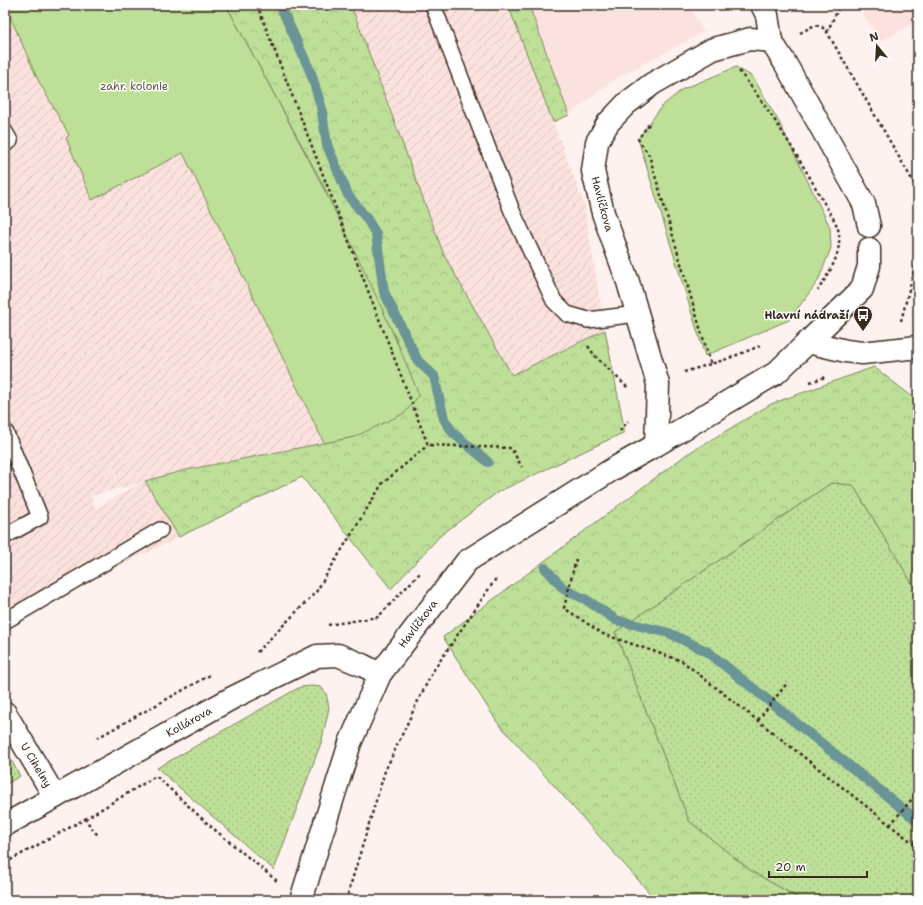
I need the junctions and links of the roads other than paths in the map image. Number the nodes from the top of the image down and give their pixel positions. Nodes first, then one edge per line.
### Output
1 (433, 5) edge
2 (762, 5) edge
3 (773, 44) junction
4 (5, 132) edge
5 (5, 144) edge
6 (869, 226) joint
7 (869, 249) joint
8 (637, 314) junction
9 (808, 342) junction
10 (912, 348) edge
11 (5, 430) edge
12 (656, 445) junction
13 (160, 530) dead end
14 (5, 536) edge
15 (5, 621) edge
16 (380, 674) junction
17 (5, 713) edge
18 (55, 797) junction
19 (5, 826) edge
20 (301, 900) edge

1 - 8 lane
2 - 3 street, Havlíčkova
3 - 6 street, Havlíčkova
3 - 8 street, Havlíčkova
4 - 5 lane
6 - 7 lane, Havlíčkova
7 - 9 street, Havlíčkova
8 - 12 street, Havlíčkova
9 - 10 street
9 - 12 street, Havlíčkova
11 - 14 lane
12 - 16 street, Havlíčkova
13 - 15 lane
16 - 18 street, Kollárova
16 - 20 street, Havlíčkova
17 - 18 street, U Cihelny
18 - 19 street, Kollárova

